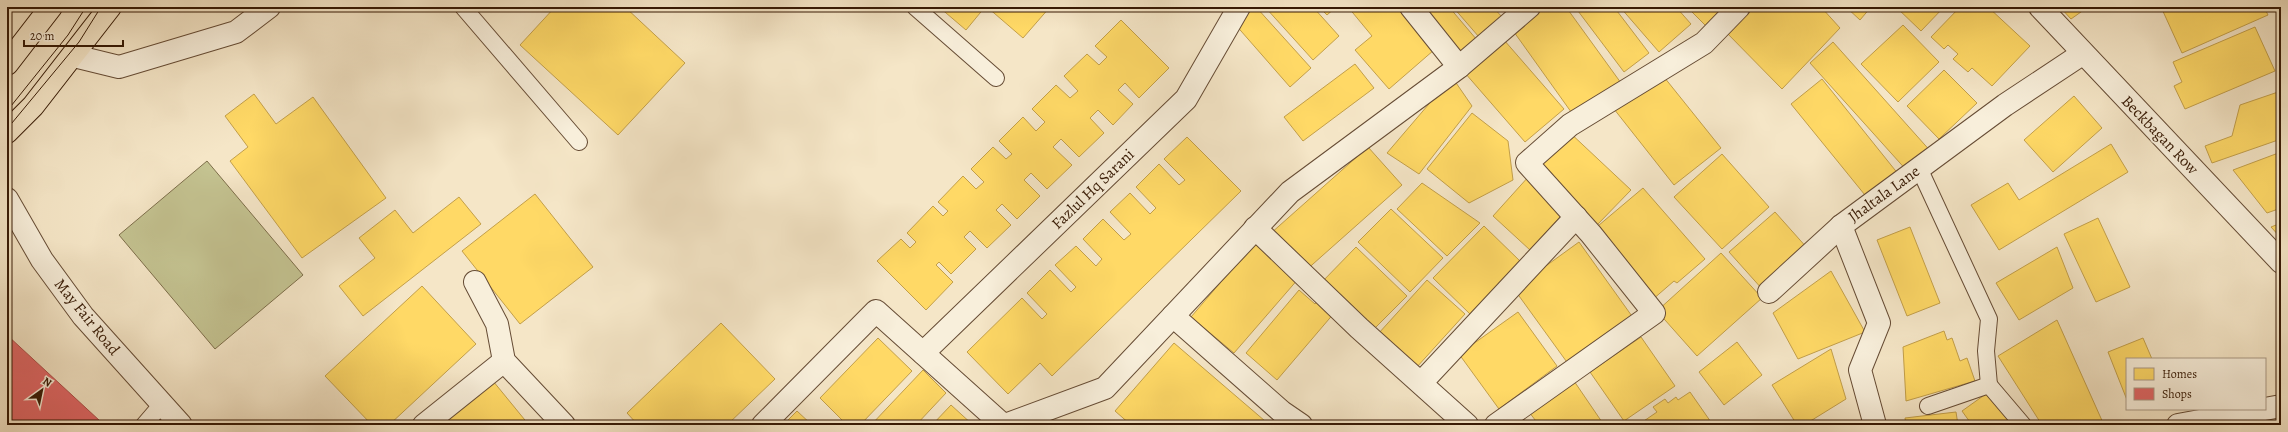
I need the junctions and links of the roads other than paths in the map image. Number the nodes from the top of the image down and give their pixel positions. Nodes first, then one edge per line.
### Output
1 (51, 7) edge
2 (110, 7) edge
3 (269, 7) edge
4 (463, 7) edge
5 (915, 7) edge
6 (1239, 7) edge
7 (1411, 7) edge
8 (1529, 7) edge
9 (1739, 7) edge
10 (2040, 7) edge
11 (2082, 54) junction
12 (74, 56) junction
13 (7, 64) edge
14 (1459, 67) junction
15 (996, 78) dead end
16 (7, 132) edge
17 (579, 142) dead end
18 (1919, 168) junction
19 (7, 199) edge
20 (1576, 218) junction
21 (1840, 226) junction
22 (1255, 228) junction
23 (2281, 262) edge
24 (474, 282) dead end
25 (1769, 292) dead end
26 (1173, 316) junction
27 (923, 353) junction
28 (504, 361) junction
29 (1420, 383) junction
30 (1989, 385) junction
31 (162, 404) junction
32 (1928, 406) dead end
33 (2281, 406) edge
34 (2250, 418) edge
35 (144, 425) edge
36 (181, 425) edge
37 (424, 425) edge
38 (564, 425) edge
39 (763, 425) edge
40 (1004, 425) edge
41 (1301, 425) edge
42 (1467, 425) edge
43 (1496, 425) edge
44 (1875, 425) edge
45 (2023, 425) edge
46 (2178, 425) edge

1 - 13 main road
2 - 12 main road
3 - 12 street
4 - 17 lane
5 - 15 lane
6 - 27 street, Fazlul Hq Sarani
7 - 14 street
8 - 14 street
9 - 20 street
10 - 11 street, Beckbagan Row
11 - 18 street, Jhaltala Lane
11 - 23 street, Beckbagan Row
12 - 16 main road
14 - 22 street
18 - 21 street, Jhaltala Lane
18 - 30 lane
19 - 31 street, May Fair Road
20 - 29 street
20 - 43 street
21 - 25 street
21 - 44 street, Jhaltala Lane
22 - 26 street
22 - 29 street
24 - 28 street
26 - 40 street
26 - 41 street
27 - 39 street
27 - 40 street
28 - 37 street
28 - 38 street
29 - 42 street
30 - 32 lane
30 - 45 lane
31 - 35 lane
31 - 36 street, May Fair Road
33 - 34 street
34 - 46 street

